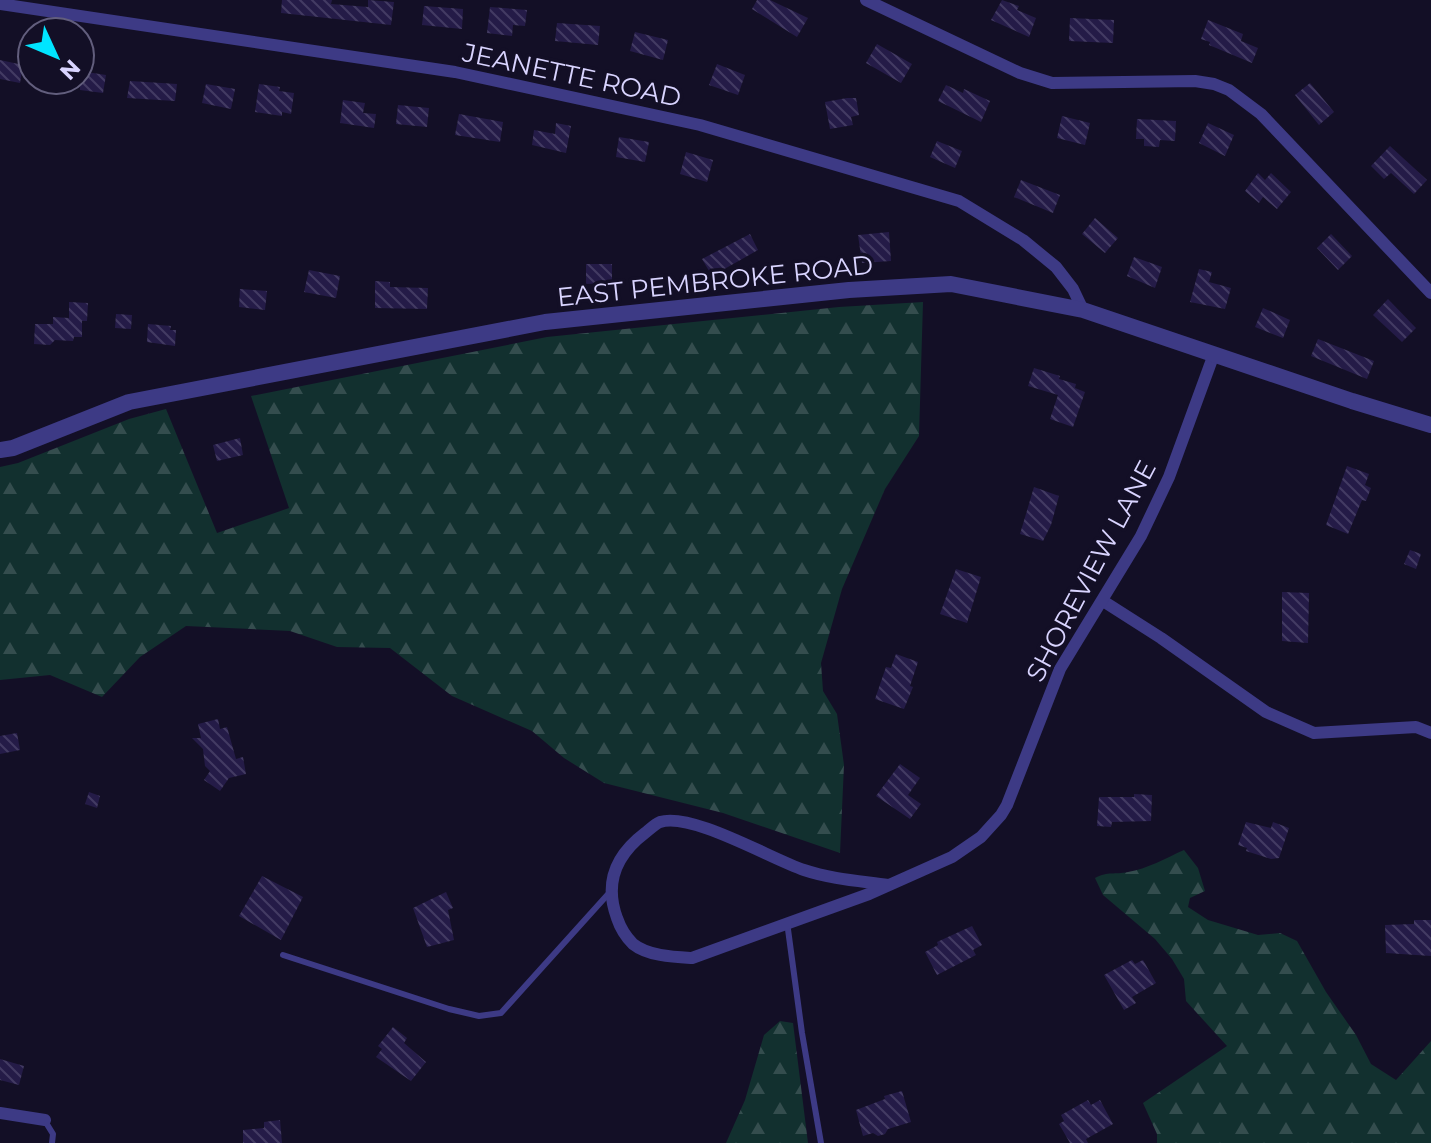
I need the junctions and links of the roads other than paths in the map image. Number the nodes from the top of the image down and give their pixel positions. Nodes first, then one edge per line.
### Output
1 (866, 0) edge
2 (0, 4) edge
3 (1431, 293) edge
4 (1083, 310) junction
5 (1214, 354) junction
6 (1431, 425) edge
7 (0, 450) edge
8 (1103, 601) junction
9 (1431, 733) edge
10 (888, 885) junction
11 (610, 892) junction
12 (787, 922) junction
13 (283, 955) dead end
14 (0, 1113) edge
15 (45, 1120) joint
16 (52, 1143) edge
17 (821, 1143) edge

1 - 3 street
2 - 4 street, JEANETTE ROAD
4 - 5 street, EAST PEMBROKE ROAD
4 - 7 street, EAST PEMBROKE ROAD
5 - 6 street, EAST PEMBROKE ROAD
5 - 8 street, SHOREVIEW LANE
8 - 9 street
8 - 10 street, SHOREVIEW LANE
10 - 11 street
10 - 12 street, SHOREVIEW LANE
11 - 12 street, SHOREVIEW LANE
11 - 13 lane
12 - 17 lane
14 - 15 street
15 - 16 lane

